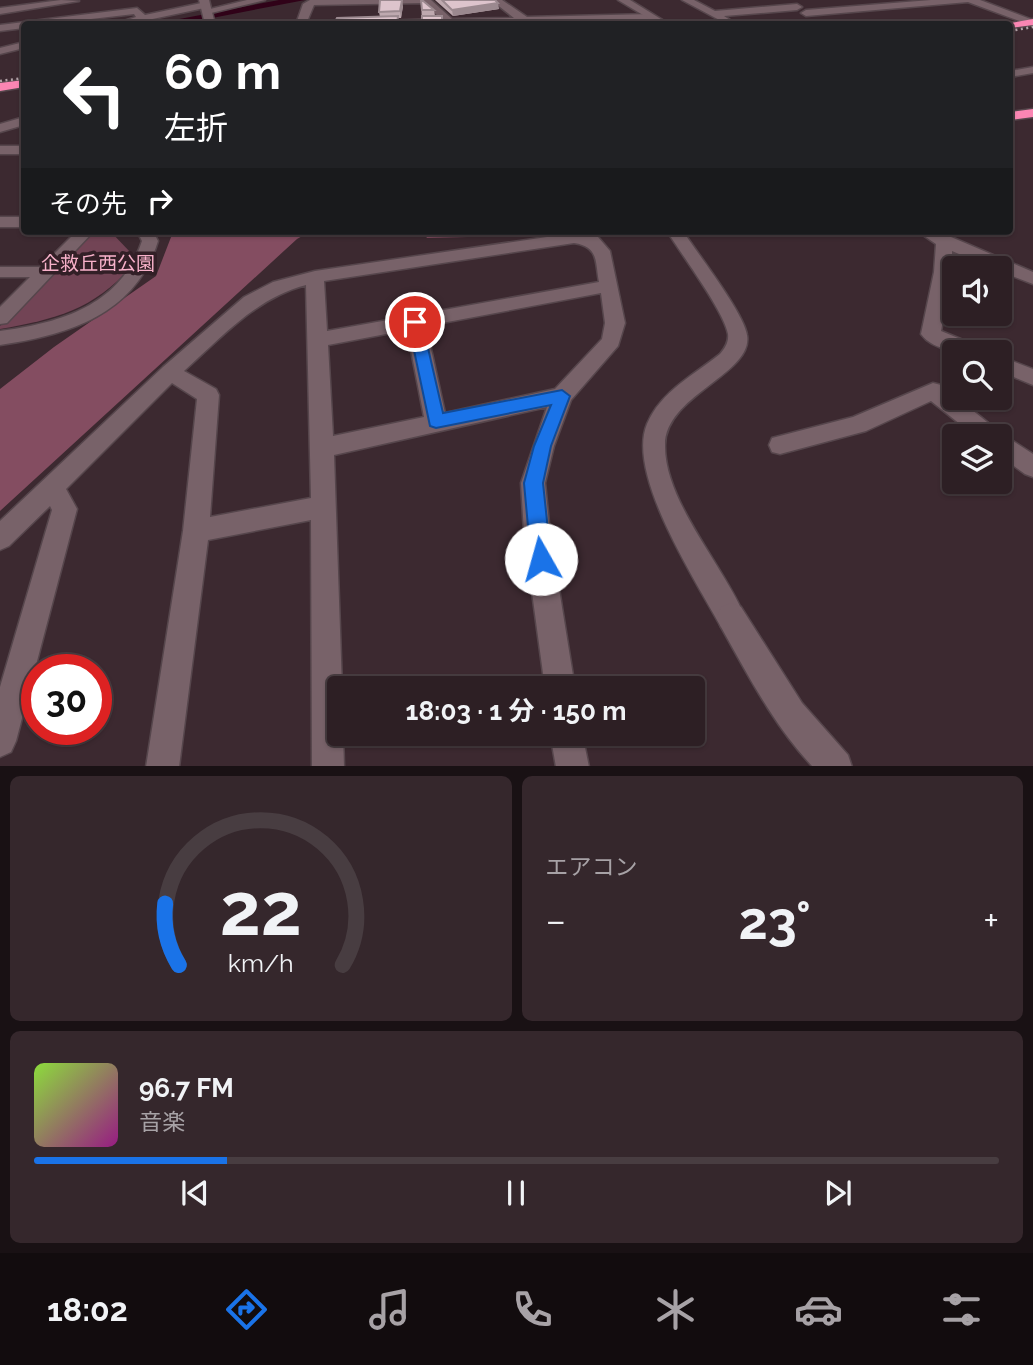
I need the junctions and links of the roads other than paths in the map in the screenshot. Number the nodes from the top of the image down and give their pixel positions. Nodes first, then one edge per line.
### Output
1 (260, 0) edge
2 (609, 0) edge
3 (623, 0) edge
4 (687, 0) edge
5 (727, 0) edge
6 (786, 0) edge
7 (830, 0) edge
8 (873, 0) edge
9 (965, 0) edge
10 (972, 0) edge
11 (74, 2) edge
12 (499, 2) edge
13 (515, 2) dead end
14 (86, 3) dead end
15 (797, 7) junction
16 (888, 8) junction
17 (848, 10) junction
18 (0, 11) edge
19 (741, 12) junction
20 (806, 13) junction
21 (207, 14) edge
22 (713, 14) junction
23 (900, 15) dead end
24 (638, 17) junction
25 (142, 18) junction
26 (69, 19) junction
27 (524, 20) junction
28 (55, 21) edge
29 (127, 21) edge
30 (302, 21) edge
31 (449, 21) edge
32 (500, 21) edge
33 (650, 21) edge
34 (727, 21) edge
35 (817, 21) edge
36 (1013, 25) edge
37 (1033, 25) edge
38 (21, 26) edge
39 (0, 28) edge
40 (1013, 33) edge
41 (21, 46) edge
42 (0, 51) edge
43 (1033, 70) edge
44 (1013, 73) edge
45 (1033, 113) edge
46 (1013, 116) edge
47 (21, 122) edge
48 (0, 128) edge
49 (0, 150) edge
50 (21, 150) edge
51 (0, 222) edge
52 (21, 222) edge
53 (82, 235) edge
54 (147, 235) edge
55 (678, 235) edge
56 (932, 235) edge
57 (944, 242) junction
58 (0, 272) edge
59 (46, 272) junction
60 (315, 277) junction
61 (1033, 278) edge
62 (610, 286) junction
63 (0, 318) edge
64 (415, 322) junction
65 (0, 338) edge
66 (317, 340) junction
67 (945, 340) edge
68 (1012, 368) edge
69 (170, 372) junction
70 (1033, 377) edge
71 (562, 396) junction
72 (436, 421) junction
73 (976, 424) edge
74 (779, 445) dead end
75 (322, 448) junction
76 (1012, 452) edge
77 (1033, 467) edge
78 (52, 488) junction
79 (323, 507) junction
80 (196, 531) junction
81 (0, 538) edge
82 (558, 676) edge
83 (0, 741) edge
84 (569, 746) edge
85 (162, 766) edge
86 (328, 766) edge
87 (573, 766) edge
88 (836, 766) edge

1 - 21 street
2 - 24 street
3 - 33 street
4 - 22 street
5 - 19 street
6 - 15 street
7 - 17 street
8 - 16 street
9 - 16 street
10 - 37 street
11 - 14 street
11 - 18 street
11 - 26 street
12 - 13 street
12 - 27 street
15 - 19 street
15 - 20 street
16 - 17 street
16 - 23 street
17 - 20 street
19 - 22 street
20 - 35 street
21 - 25 street
22 - 34 street
24 - 27 street
24 - 33 street
25 - 26 street
25 - 29 street
26 - 28 street
27 - 32 street
30 - 31 street
36 - 37 highway
37 - 40 highway
38 - 39 street
41 - 42 street
43 - 44 street
45 - 46 highway
47 - 48 street
49 - 50 street
51 - 52 street
53 - 59 street
54 - 65 street
55 - 88 street
56 - 57 street
57 - 61 street
57 - 67 street
58 - 59 street
59 - 63 street
60 - 62 street
60 - 66 street
60 - 69 street
62 - 64 street
62 - 71 street
64 - 66 street
64 - 72 street
66 - 75 street
68 - 70 street
69 - 78 street
69 - 80 street
71 - 72 street
71 - 82 street
72 - 75 street
73 - 74 street
75 - 79 street
76 - 77 street
78 - 81 street
78 - 83 street
79 - 80 street
79 - 86 street
80 - 85 street
84 - 87 street

